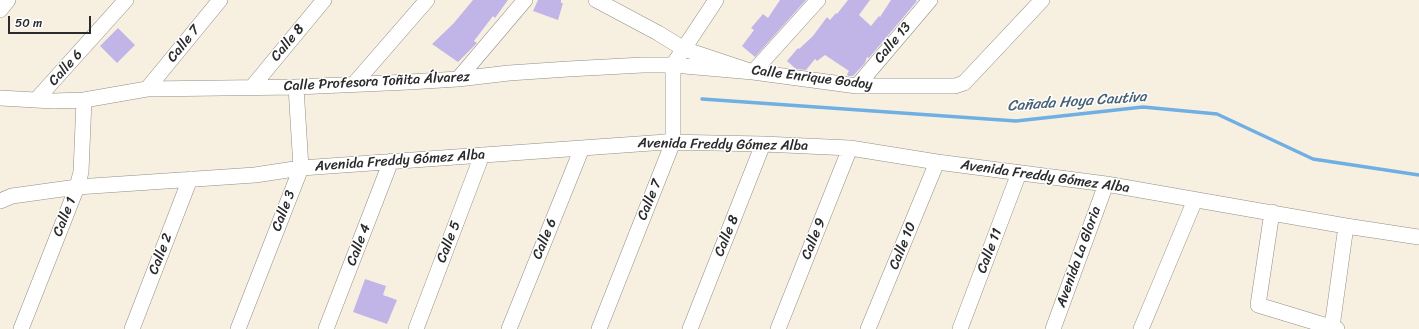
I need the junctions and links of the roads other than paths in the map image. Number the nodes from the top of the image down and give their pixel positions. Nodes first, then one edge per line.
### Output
1 (8, 0) edge
2 (126, 0) edge
3 (220, 0) edge
4 (324, 0) edge
5 (427, 0) edge
6 (525, 0) edge
7 (716, 0) edge
8 (818, 0) edge
9 (930, 0) edge
10 (1042, 0) edge
11 (602, 2) edge
12 (0, 10) edge
13 (684, 49) junction
14 (673, 65) junction
15 (753, 72) junction
16 (458, 79) junction
17 (354, 84) junction
18 (857, 86) junction
19 (252, 87) junction
20 (296, 87) junction
21 (147, 89) junction
22 (0, 98) edge
23 (36, 100) junction
24 (84, 100) junction
25 (673, 142) junction
26 (763, 144) junction
27 (582, 148) junction
28 (850, 148) junction
29 (482, 155) junction
30 (391, 161) junction
31 (937, 162) junction
32 (301, 168) junction
33 (1019, 173) junction
34 (190, 179) junction
35 (1106, 184) junction
36 (77, 187) junction
37 (1195, 200) junction
38 (0, 201) edge
39 (1272, 212) junction
40 (1346, 226) junction
41 (1419, 237) edge
42 (1334, 328) edge
43 (21, 329) edge
44 (132, 329) edge
45 (238, 329) edge
46 (326, 329) edge
47 (416, 329) edge
48 (508, 329) edge
49 (599, 329) edge
50 (690, 329) edge
51 (778, 329) edge
52 (868, 329) edge
53 (960, 329) edge
54 (1053, 329) edge
55 (1141, 329) edge

1 - 12 street
2 - 23 street, Calle 6
3 - 21 street, Calle 7
4 - 19 street, Calle 8
5 - 17 street
6 - 16 street
7 - 13 street
8 - 15 street
9 - 18 street, Calle 13
10 - 18 street, Calle Enrique Godoy
11 - 13 street, Calle Enrique Godoy
13 - 14 street
13 - 15 street, Calle Enrique Godoy
14 - 15 street, Calle Profesora Toñita Álvarez
14 - 16 street, Calle Profesora Toñita Álvarez
14 - 25 street, Calle 7
15 - 18 street, Calle Enrique Godoy
16 - 17 street, Calle Profesora Toñita Álvarez
17 - 20 street, Calle Profesora Toñita Álvarez
19 - 20 street, Calle Profesora Toñita Álvarez
19 - 21 street, Calle Profesora Toñita Álvarez
20 - 32 street, Calle 3
21 - 24 street, Calle Profesora Toñita Álvarez
22 - 23 street, Calle Profesora Toñita Álvarez
23 - 24 street, Calle Profesora Toñita Álvarez
24 - 36 street, Calle 1
25 - 26 street, Avenida Freddy Gómez Alba
25 - 27 street, Avenida Freddy Gómez Alba
25 - 49 street, Calle 7
26 - 28 street, Avenida Freddy Gómez Alba
26 - 50 street, Calle 8
27 - 29 street, Avenida Freddy Gómez Alba
27 - 48 street, Calle 6
28 - 31 street, Avenida Freddy Gómez Alba
28 - 51 street, Calle 9
29 - 30 street, Avenida Freddy Gómez Alba
29 - 47 street, Calle 5
30 - 32 street, Avenida Freddy Gómez Alba
30 - 46 street, Calle 4
31 - 33 street, Avenida Freddy Gómez Alba
31 - 52 street, Calle 10
32 - 34 street, Avenida Freddy Gómez Alba
32 - 45 street, Calle 3
33 - 35 street, Avenida Freddy Gómez Alba
33 - 53 street, Calle 11
34 - 36 street, Avenida Freddy Gómez Alba
34 - 44 street, Calle 2
35 - 37 street, Avenida Freddy Gómez Alba
35 - 54 street, Avenida La Gloria
36 - 38 street, Avenida Freddy Gómez Alba
36 - 43 street, Calle 1
37 - 39 street, Avenida Freddy Gómez Alba
37 - 55 street
39 - 40 street, Avenida Freddy Gómez Alba
39 - 42 street
40 - 41 street, Avenida Freddy Gómez Alba
40 - 42 street

